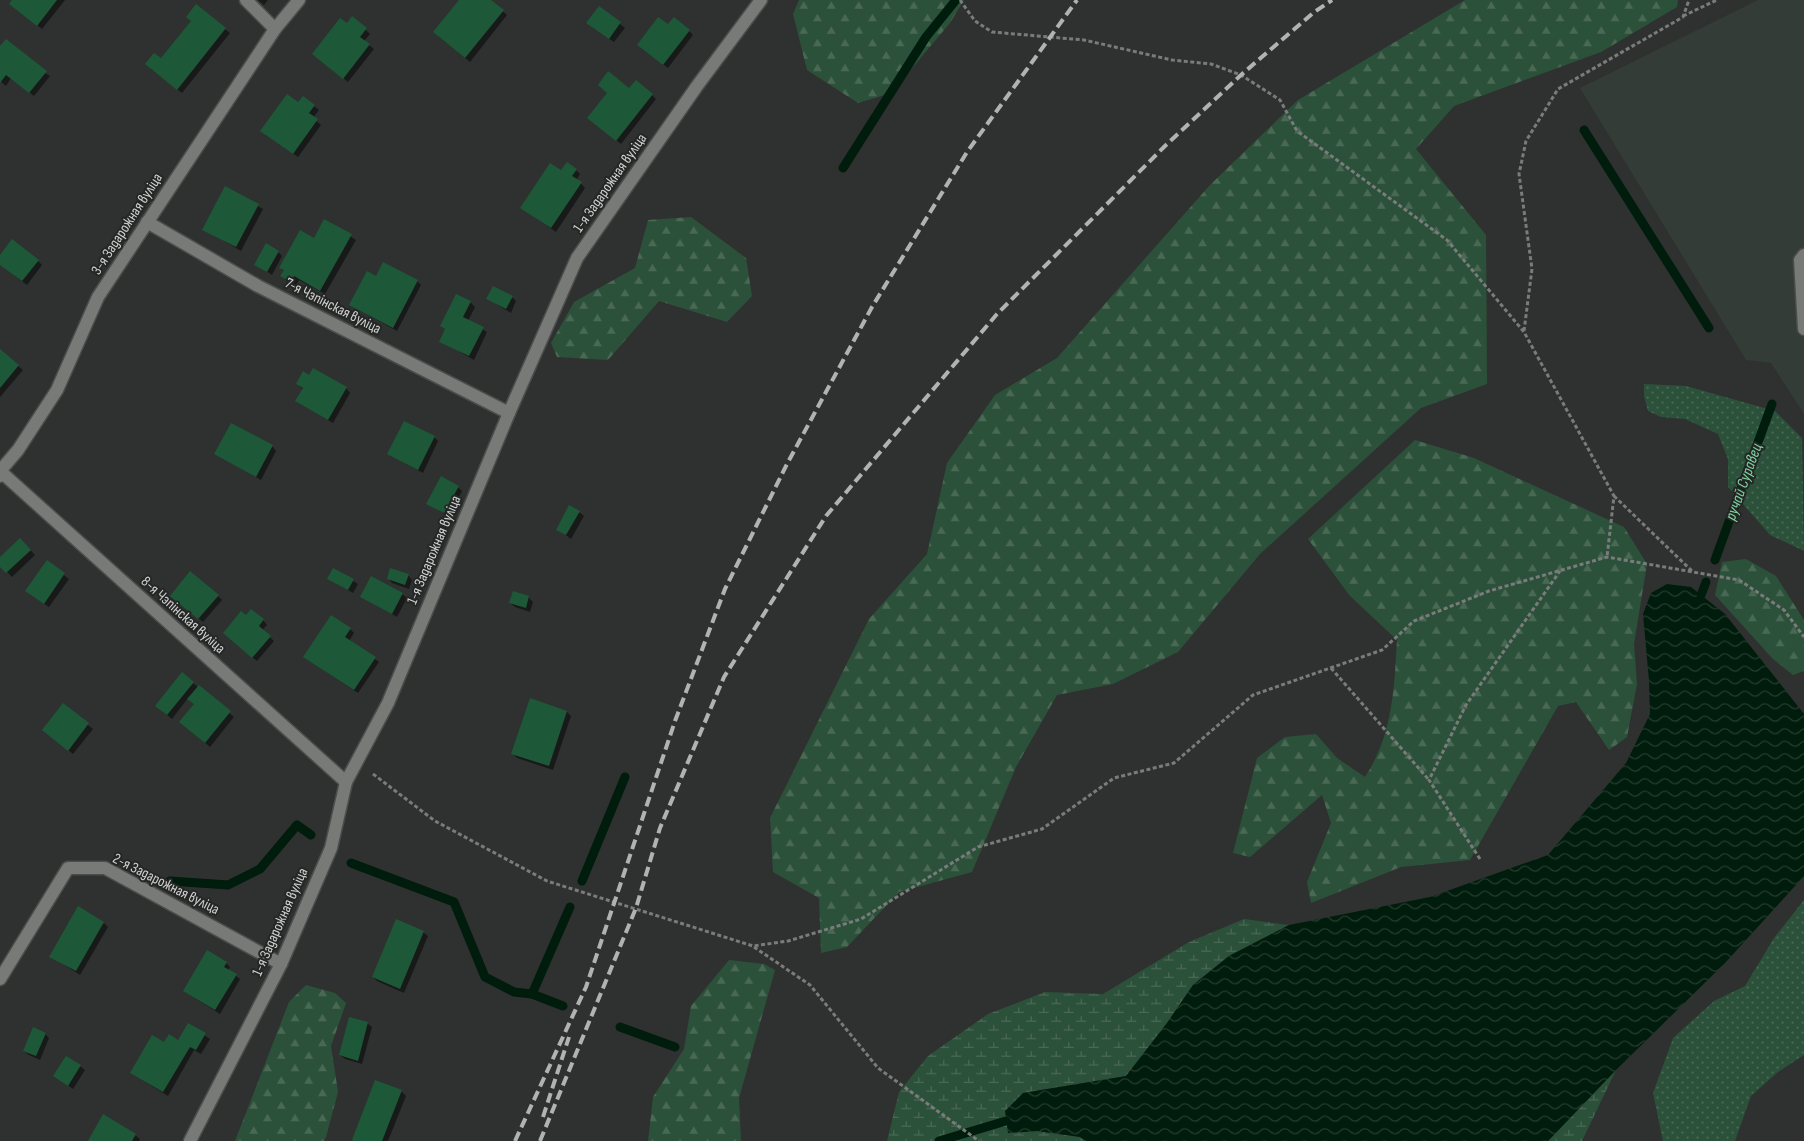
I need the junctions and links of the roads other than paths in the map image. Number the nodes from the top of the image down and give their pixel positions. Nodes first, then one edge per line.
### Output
1 (246, 0) edge
2 (299, 0) edge
3 (761, 0) edge
4 (275, 29) junction
5 (147, 222) junction
6 (1804, 255) edge
7 (1804, 329) edge
8 (509, 413) junction
9 (0, 471) edge
10 (0, 476) edge
11 (346, 782) junction
12 (281, 964) junction
13 (0, 979) edge
14 (190, 1141) edge

1 - 4 street
2 - 4 street, 3-я Задарожная вуліца
3 - 8 street, 1-я Задарожная вуліца
4 - 5 street, 3-я Задарожная вуліца
5 - 8 street, 7-я Чэпінская вуліца
5 - 9 street, 3-я Задарожная вуліца
6 - 7 street
8 - 11 street, 1-я Задарожная вуліца
9 - 10 street
9 - 11 street, 8-я Чэпінская вуліца
11 - 12 street, 1-я Задарожная вуліца
12 - 13 street, 2-я Задарожная вуліца
12 - 14 street, 1-я Задарожная вуліца

